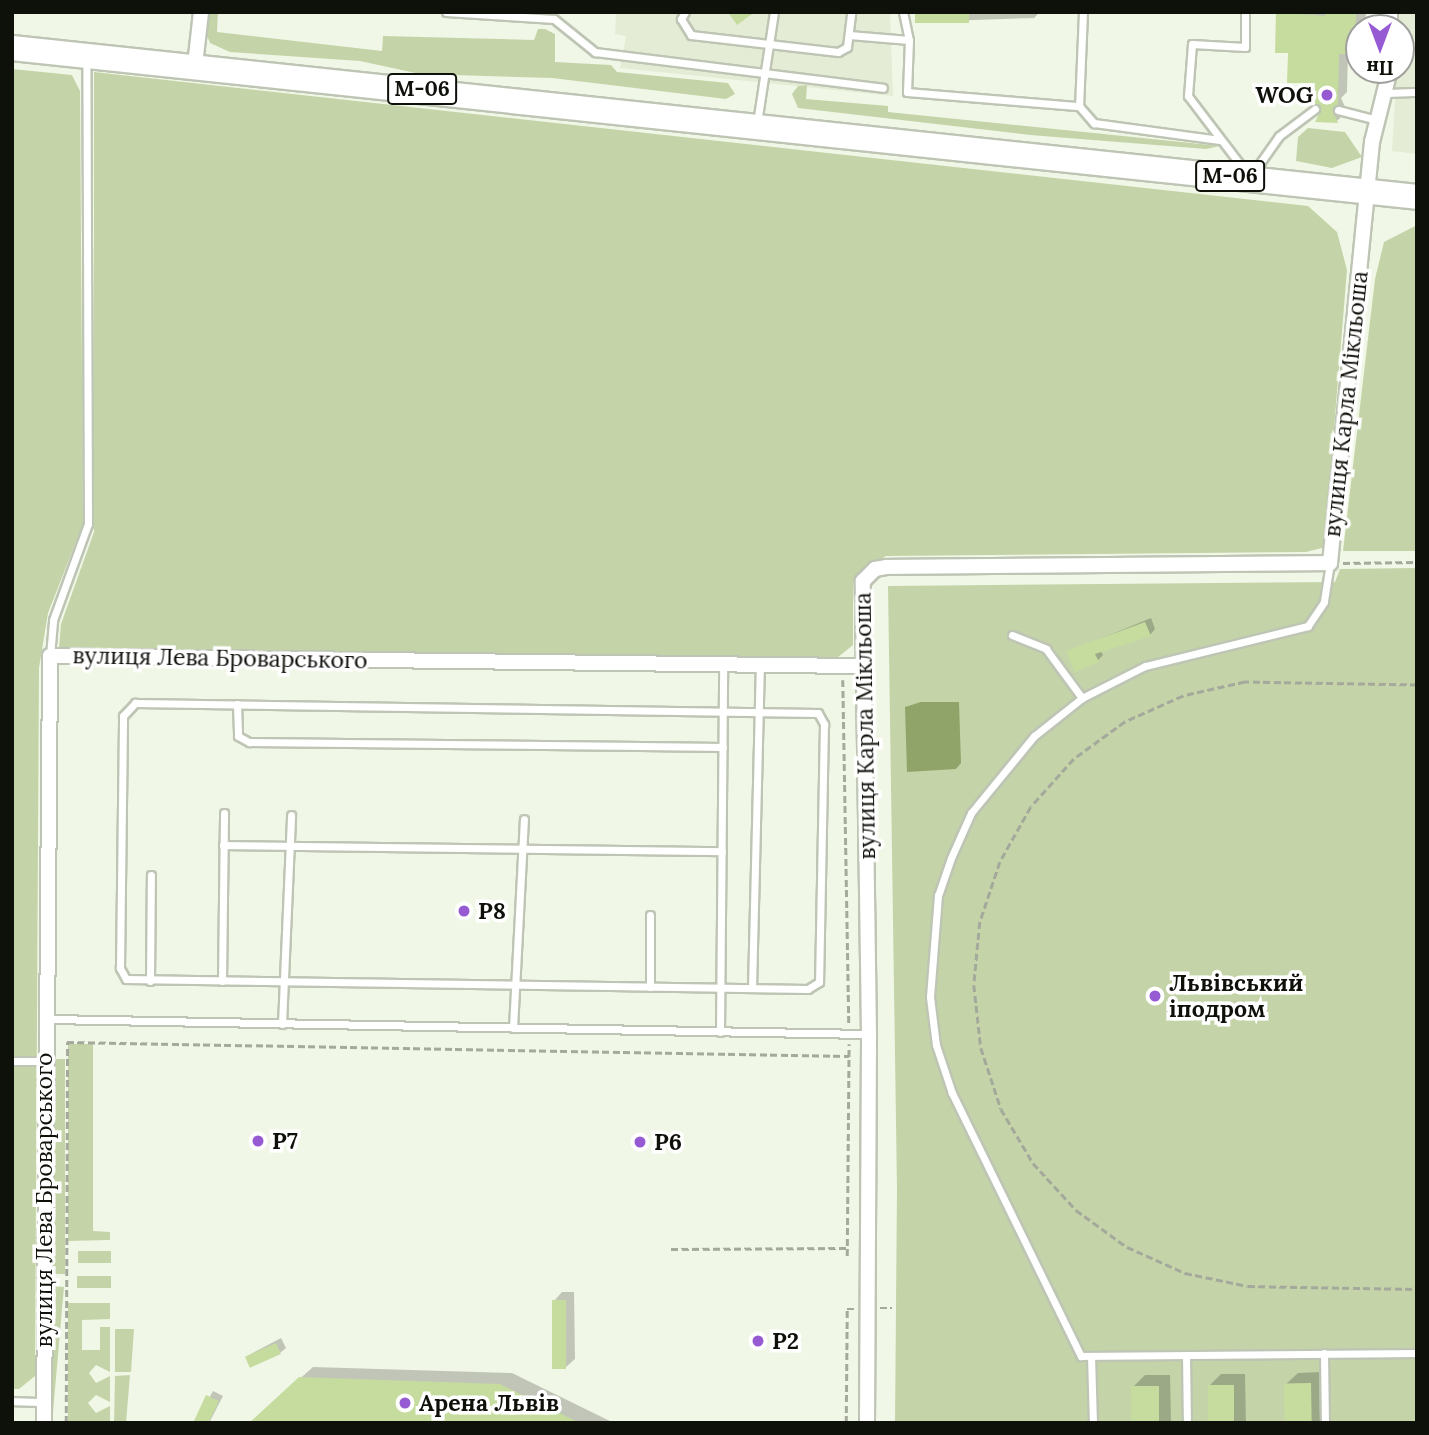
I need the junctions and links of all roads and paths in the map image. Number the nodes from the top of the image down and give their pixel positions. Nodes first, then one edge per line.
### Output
1 (201, 12) edge
2 (446, 12) edge
3 (685, 12) edge
4 (774, 12) edge
5 (851, 12) edge
6 (903, 12) edge
7 (1083, 12) edge
8 (1245, 12) edge
9 (849, 35) junction
10 (909, 40) junction
11 (769, 45) junction
12 (12, 48) edge
13 (86, 55) junction
14 (195, 65) junction
15 (765, 74) junction
16 (1387, 84) edge
17 (883, 88) dead end
18 (1417, 92) edge
19 (1385, 93) junction
20 (1079, 106) junction
21 (1315, 109) dead end
22 (1338, 110) dead end
23 (1378, 120) junction
24 (757, 124) junction
25 (1220, 139) junction
26 (1250, 178) junction
27 (1368, 192) junction
28 (1417, 197) edge
29 (1417, 562) edge
30 (1330, 563) junction
31 (1012, 635) dead end
32 (50, 656) junction
33 (723, 664) junction
34 (760, 665) junction
35 (843, 666) junction
36 (862, 666) junction
37 (1417, 685) edge
38 (1082, 698) junction
39 (237, 705) junction
40 (723, 710) junction
41 (759, 711) junction
42 (723, 747) junction
43 (224, 813) dead end
44 (291, 815) dead end
45 (524, 819) dead end
46 (223, 845) junction
47 (289, 845) junction
48 (522, 848) junction
49 (722, 851) junction
50 (151, 876) dead end
51 (650, 915) dead end
52 (150, 981) junction
53 (222, 981) junction
54 (284, 982) junction
55 (515, 985) junction
56 (650, 987) junction
57 (721, 987) junction
58 (752, 988) junction
59 (45, 1019) junction
60 (282, 1024) junction
61 (513, 1028) junction
62 (720, 1032) junction
63 (869, 1034) junction
64 (849, 1035) junction
65 (849, 1056) junction
66 (12, 1060) edge
67 (45, 1061) junction
68 (847, 1248) junction
69 (671, 1249) dead end
70 (847, 1256) dead end
71 (1417, 1289) edge
72 (847, 1308) dead end
73 (1324, 1353) junction
74 (1417, 1353) edge
75 (1186, 1355) junction
76 (1091, 1356) junction
77 (12, 1401) edge
78 (44, 1402) junction
79 (44, 1423) edge
80 (66, 1423) edge
81 (846, 1423) edge
82 (867, 1423) edge
83 (1093, 1423) edge
84 (1187, 1423) edge
85 (1325, 1423) edge

1 - 14 street
2 - 15 lane
3 - 11 lane
4 - 11 lane
5 - 9 lane
6 - 10 lane
7 - 20 lane
8 - 25 lane
9 - 10 lane
9 - 11 lane
10 - 20 lane
11 - 15 lane
12 - 13 highway, М-06
13 - 14 highway, М-06
13 - 32 lane
14 - 24 highway, М-06
15 - 17 lane
15 - 24 lane
16 - 19 street, вулиця Карла Мікльоша
18 - 19 lane
19 - 23 street, вулиця Карла Мікльоша
20 - 25 lane
21 - 26 lane
22 - 23 lane
23 - 27 street, вулиця Карла Мікльоша
24 - 26 highway, М-06
25 - 26 lane
26 - 27 highway, М-06
27 - 28 highway, М-06
27 - 30 street, вулиця Карла Мікльоша
29 - 30 path
30 - 36 street, вулиця Карла Мікльоша
30 - 38 lane
31 - 38 lane
32 - 33 street, вулиця Лева Броварського
32 - 59 street, вулиця Лева Броварського
33 - 34 street, вулиця Лева Броварського
33 - 40 lane
34 - 35 street, вулиця Лева Броварського
34 - 41 lane
35 - 36 street, вулиця Лева Броварського
35 - 64 path
36 - 63 street, вулиця Карла Мікльоша
37 - 71 path
38 - 76 lane
39 - 40 lane
39 - 42 lane
39 - 52 lane
40 - 41 lane
40 - 42 lane
41 - 58 lane
41 - 58 lane
42 - 49 lane
43 - 46 lane
44 - 47 lane
45 - 48 lane
46 - 47 lane
46 - 53 lane
47 - 48 lane
47 - 54 lane
48 - 49 lane
48 - 55 lane
49 - 57 lane
50 - 52 lane
51 - 56 lane
52 - 53 lane
53 - 54 lane
54 - 55 lane
54 - 60 lane
55 - 56 lane
55 - 61 lane
56 - 57 lane
57 - 58 lane
57 - 62 lane
59 - 60 lane
59 - 67 street, вулиця Лева Броварського
60 - 61 lane
61 - 62 lane
62 - 64 lane
63 - 64 lane
63 - 82 street, вулиця Карла Мікльоша
64 - 65 path
65 - 68 path
65 - 80 path
66 - 67 lane
67 - 78 street, вулиця Лева Броварського
68 - 69 path
68 - 70 path
72 - 81 path
73 - 74 lane
73 - 75 lane
73 - 85 lane
75 - 76 lane
75 - 84 lane
76 - 83 lane
77 - 78 lane
78 - 79 street, вулиця Лева Броварського

